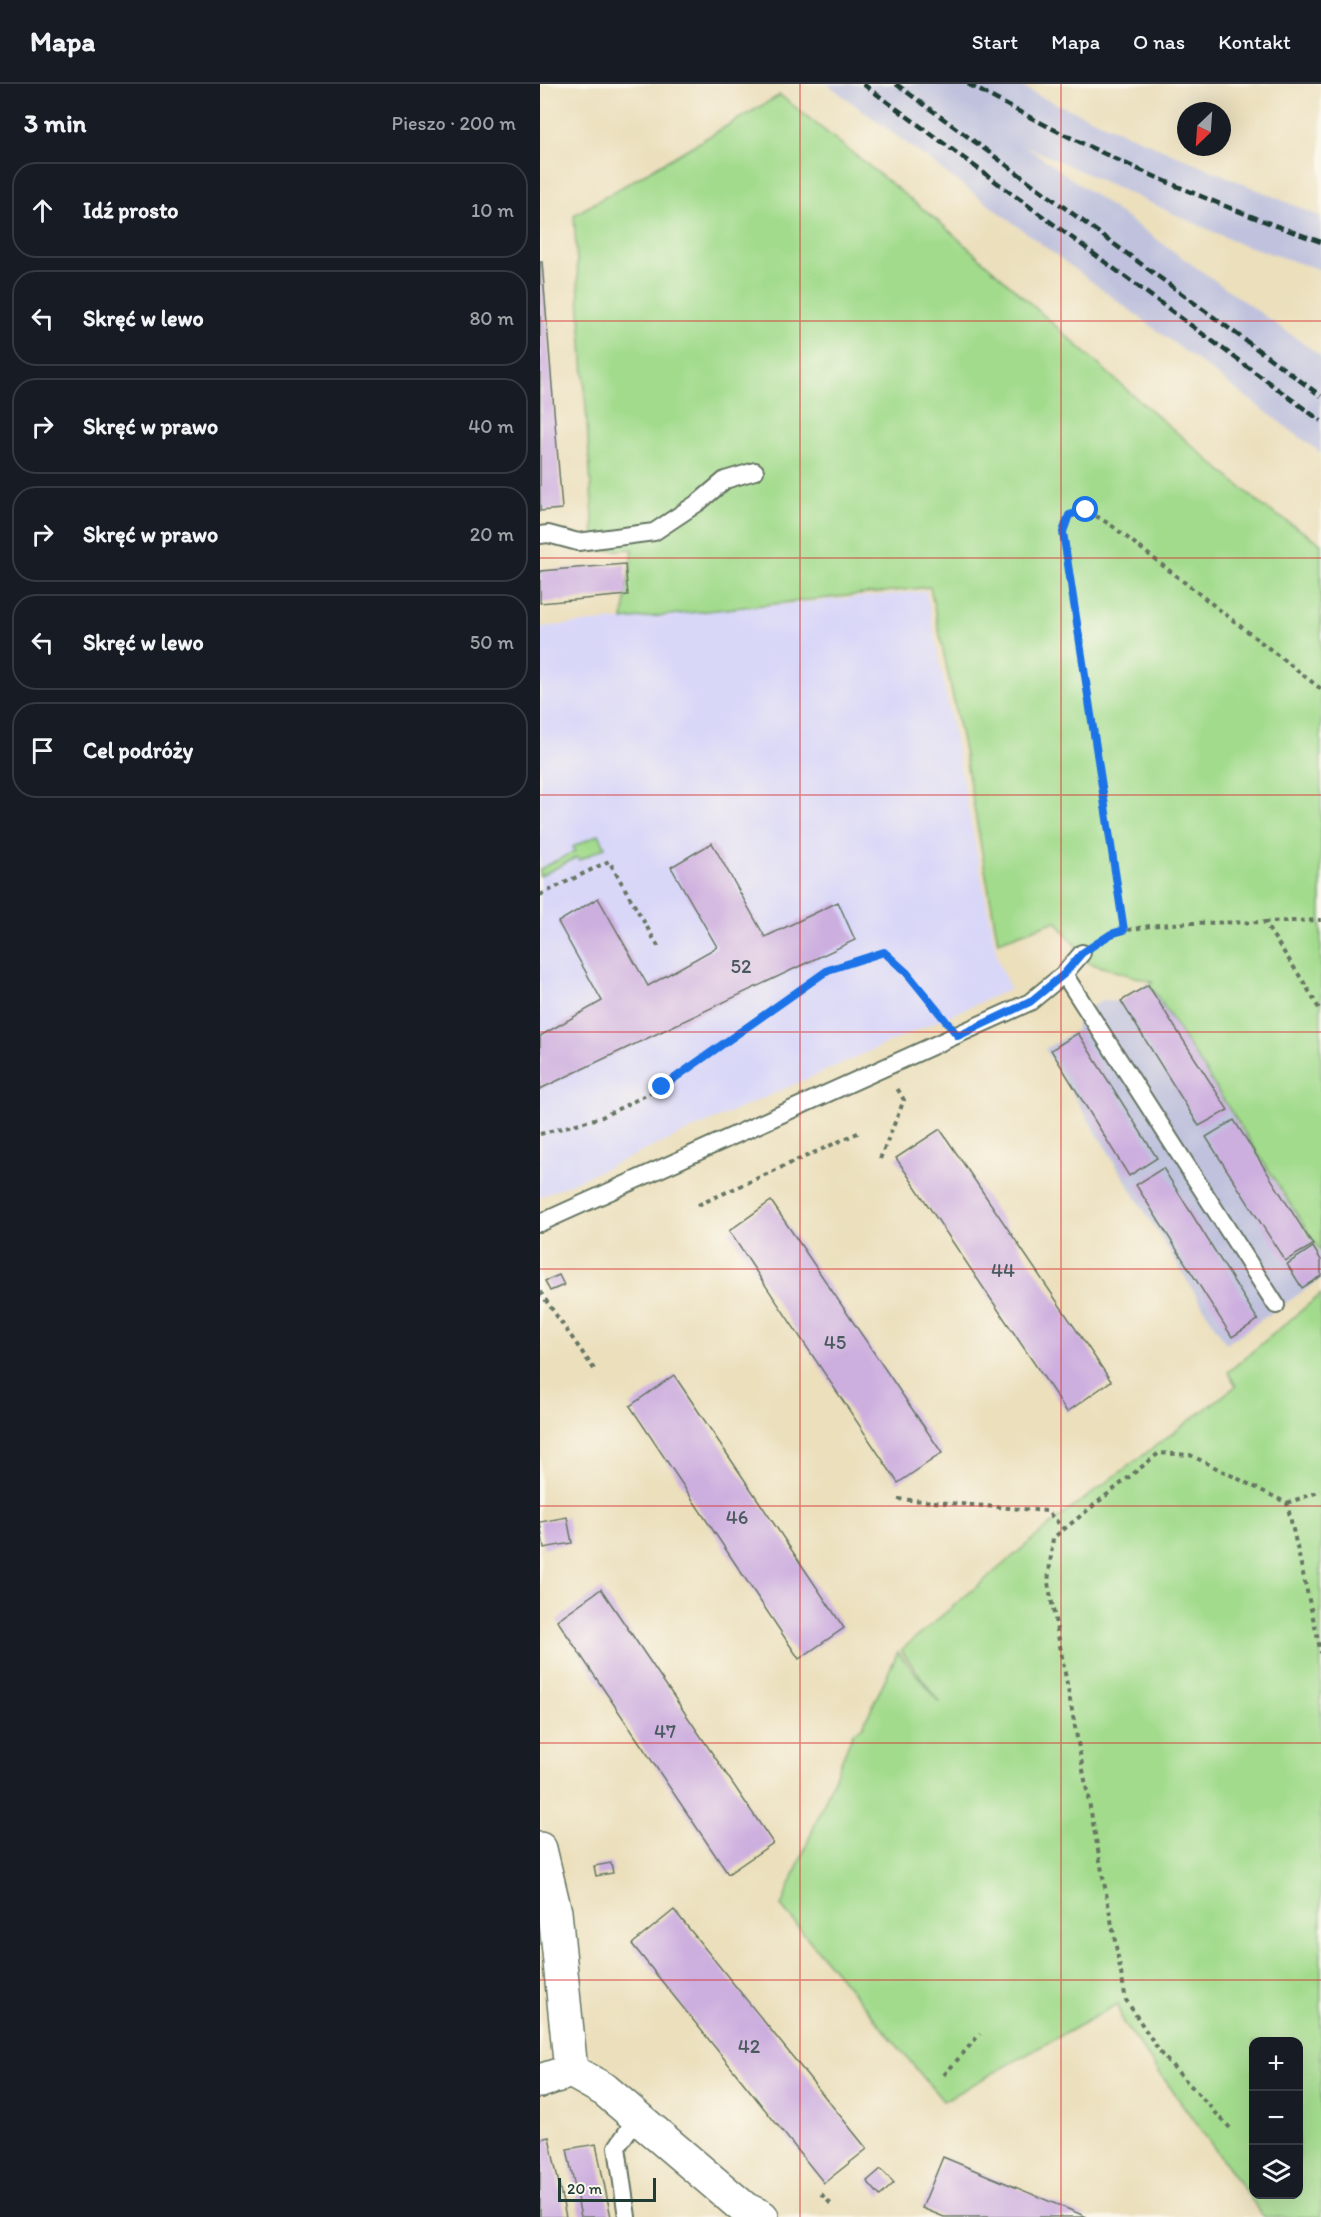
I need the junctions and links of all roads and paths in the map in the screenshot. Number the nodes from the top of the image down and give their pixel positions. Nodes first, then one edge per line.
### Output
1 (755, 471) dead end
2 (540, 535) edge
3 (1321, 689) edge
4 (540, 895) edge
5 (1321, 920) edge
6 (1264, 922) junction
7 (1124, 930) junction
8 (658, 948) dead end
9 (1082, 953) joint
10 (1064, 974) junction
11 (1321, 1012) edge
12 (958, 1036) junction
13 (896, 1084) dead end
14 (860, 1132) dead end
15 (540, 1134) edge
16 (880, 1159) dead end
17 (698, 1205) dead end
18 (540, 1223) edge
19 (540, 1292) edge
20 (1276, 1305) dead end
21 (594, 1369) dead end
22 (1321, 1491) edge
23 (898, 1499) dead end
24 (1287, 1503) junction
25 (1064, 1529) junction
26 (1321, 1653) edge
27 (540, 1849) edge
28 (980, 2034) dead end
29 (571, 2071) junction
30 (944, 2075) dead end
31 (540, 2081) edge
32 (637, 2117) junction
33 (1230, 2128) dead end
34 (821, 2194) dead end
35 (833, 2206) dead end
36 (627, 2217) edge
37 (762, 2217) edge

1 - 2 lane
3 - 7 path
4 - 8 path
5 - 6 path
6 - 7 path
6 - 11 path
7 - 9 path
9 - 10 lane
10 - 12 lane
10 - 20 lane
12 - 15 path
12 - 18 lane
13 - 16 path
14 - 17 path
19 - 21 path
22 - 24 path
23 - 25 path
24 - 25 path
24 - 26 path
25 - 33 path
27 - 29 street
28 - 30 path
29 - 31 street
29 - 32 street
32 - 36 lane
32 - 37 street
34 - 35 path

